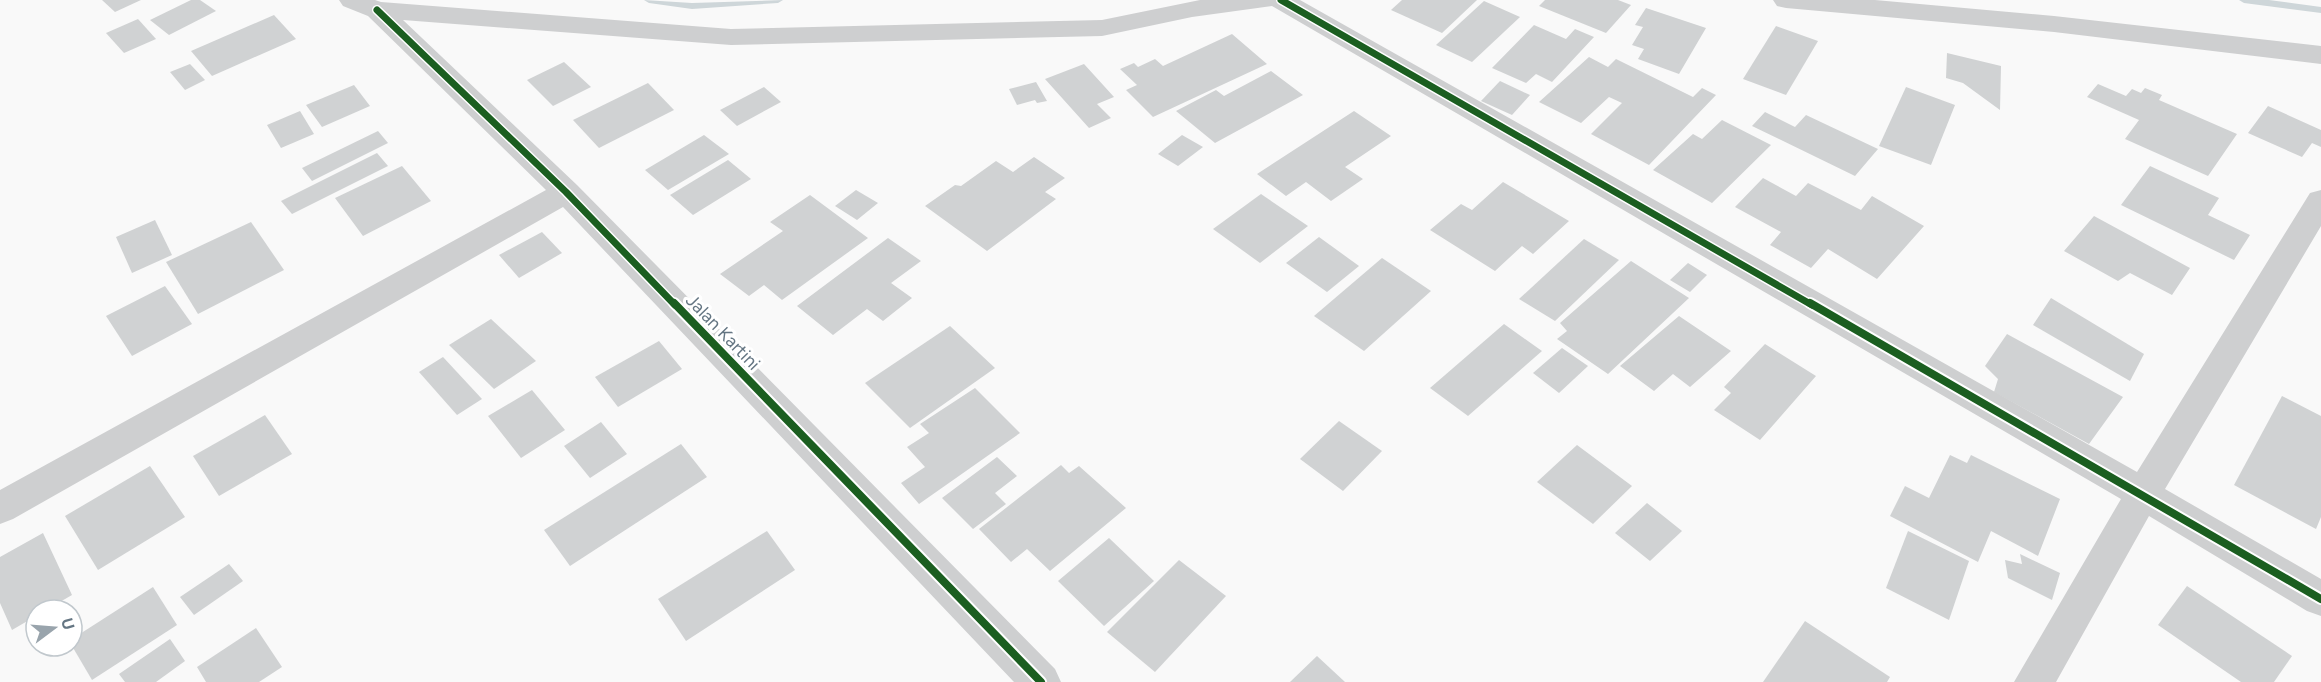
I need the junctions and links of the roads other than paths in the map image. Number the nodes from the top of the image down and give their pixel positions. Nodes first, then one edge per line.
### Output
1 (1264, 0) edge
2 (1281, 0) edge
3 (1786, 0) edge
4 (364, 5) edge
5 (2321, 55) edge
6 (566, 192) junction
7 (2321, 201) edge
8 (2143, 494) junction
9 (0, 508) edge
10 (2321, 599) edge
11 (1041, 682) edge
12 (2034, 682) edge

1 - 4 street
2 - 8 street
3 - 5 street
4 - 6 street, Jalan Kartini
6 - 9 street
6 - 11 street, Jalan Kartini
7 - 8 street
8 - 10 street
8 - 12 street

